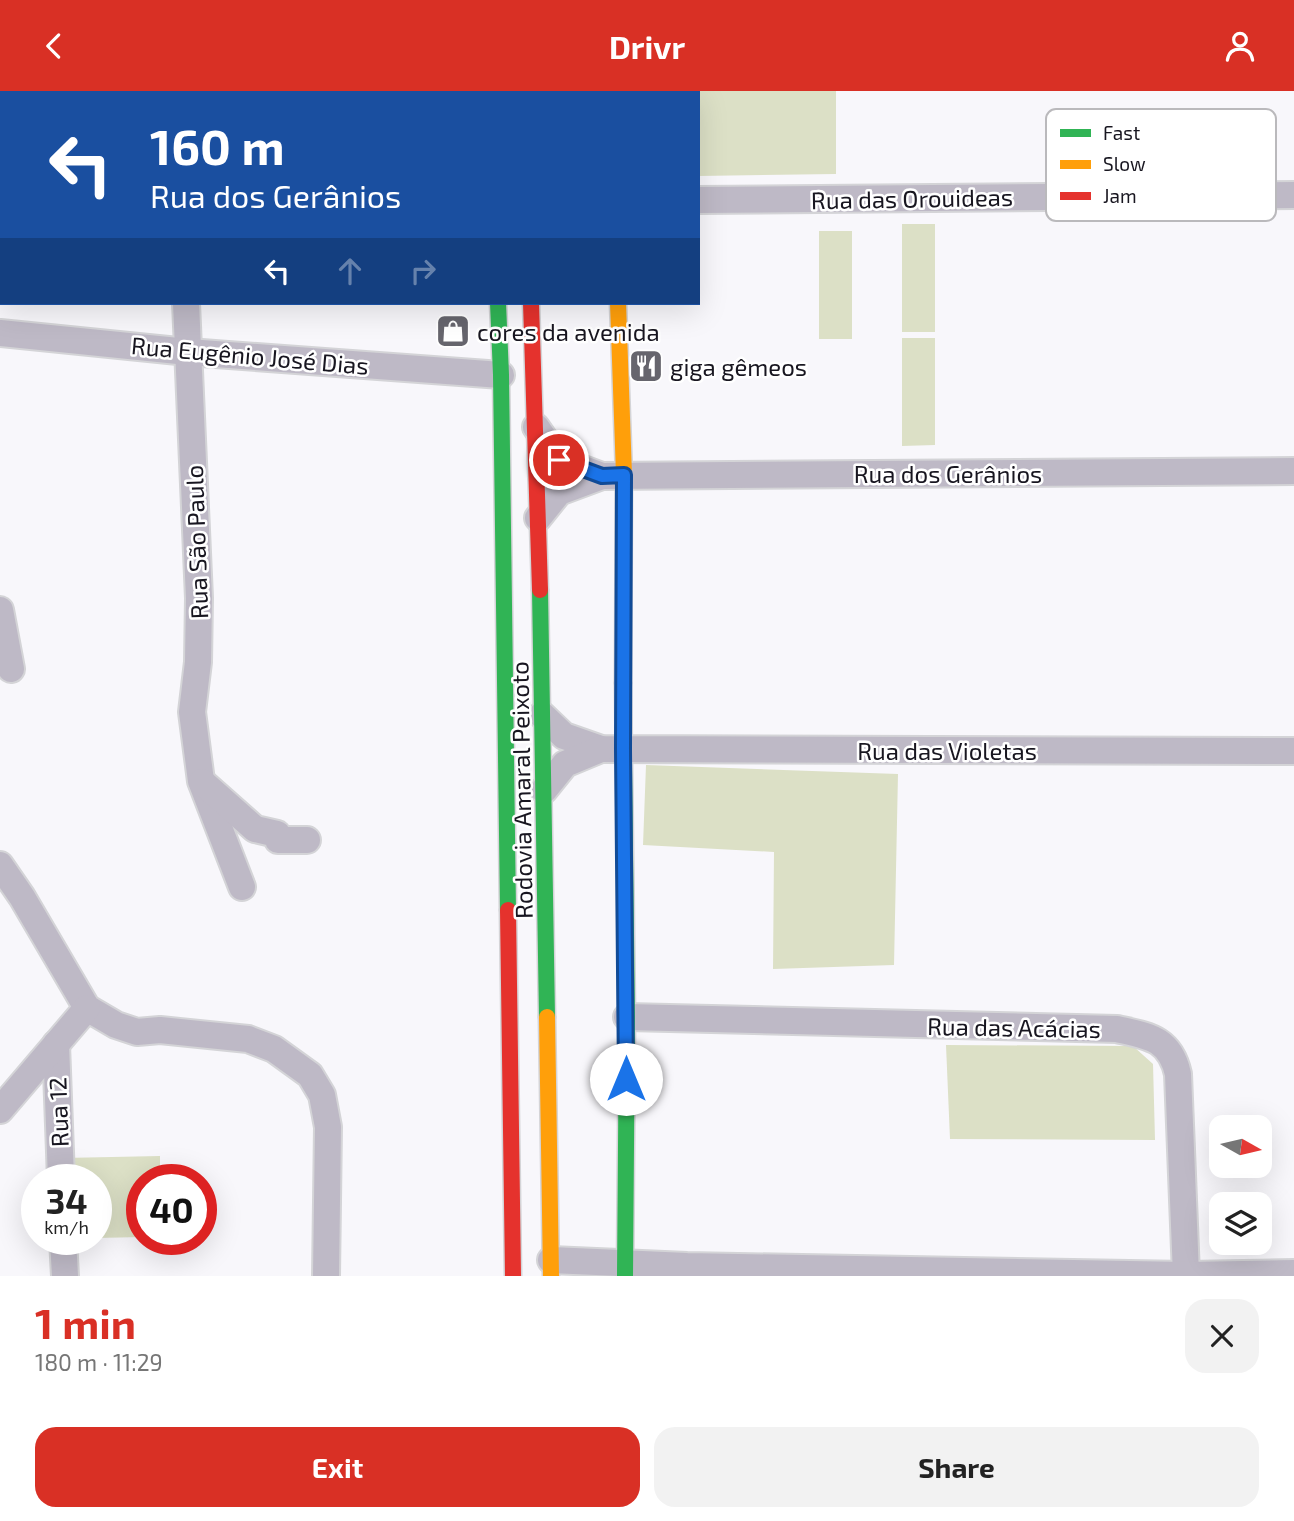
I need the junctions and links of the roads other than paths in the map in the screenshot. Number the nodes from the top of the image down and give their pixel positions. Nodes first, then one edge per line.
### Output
1 (1276, 195) edge
2 (1294, 195) edge
3 (1046, 197) edge
4 (700, 200) edge
5 (186, 305) edge
6 (498, 305) edge
7 (531, 305) edge
8 (618, 305) edge
9 (0, 333) edge
10 (188, 352) junction
11 (501, 375) junction
12 (536, 426) junction
13 (1294, 471) edge
14 (613, 475) junction
15 (538, 518) junction
16 (0, 610) edge
17 (10, 669) dead end
18 (542, 715) junction
19 (612, 749) junction
20 (1294, 751) edge
21 (201, 781) junction
22 (544, 790) junction
23 (307, 840) dead end
24 (0, 865) edge
25 (242, 887) dead end
26 (87, 1008) junction
27 (627, 1017) junction
28 (56, 1044) junction
29 (0, 1109) edge
30 (60, 1164) edge
31 (64, 1255) edge
32 (551, 1268) edge
33 (625, 1269) edge
34 (1294, 1273) edge
35 (1186, 1275) edge
36 (65, 1276) edge
37 (326, 1276) edge
38 (513, 1276) edge

1 - 2 street, Rua das Orouideas
3 - 4 street, Rua das Orouideas
5 - 10 street, Rua São Paulo
6 - 11 main road, Rodovia Amaral Peixoto
7 - 12 main road, Rodovia Amaral Peixoto
8 - 14 main road
9 - 10 street, Rua Eugênio José Dias
10 - 11 street, Rua Eugênio José Dias
10 - 21 street, Rua São Paulo
11 - 38 main road, Rodovia Amaral Peixoto
12 - 14 street, Rua dos Gerânios
12 - 15 main road, Rodovia Amaral Peixoto
13 - 14 street, Rua dos Gerânios
14 - 15 street, Rua dos Gerânios
14 - 19 main road
15 - 18 main road, Rodovia Amaral Peixoto
16 - 17 street
18 - 19 street, Rua das Violetas
18 - 22 main road, Rodovia Amaral Peixoto
19 - 20 street, Rua das Violetas
19 - 22 street, Rua das Violetas
19 - 27 main road
21 - 23 street
21 - 25 street, Rua São Paulo
22 - 32 main road, Rodovia Amaral Peixoto
24 - 26 street
26 - 28 street
26 - 37 street
27 - 33 main road
27 - 35 street, Rua das Acácias
28 - 29 street
28 - 30 street, Rua 12
31 - 36 street
32 - 33 street
33 - 35 street
34 - 35 street

